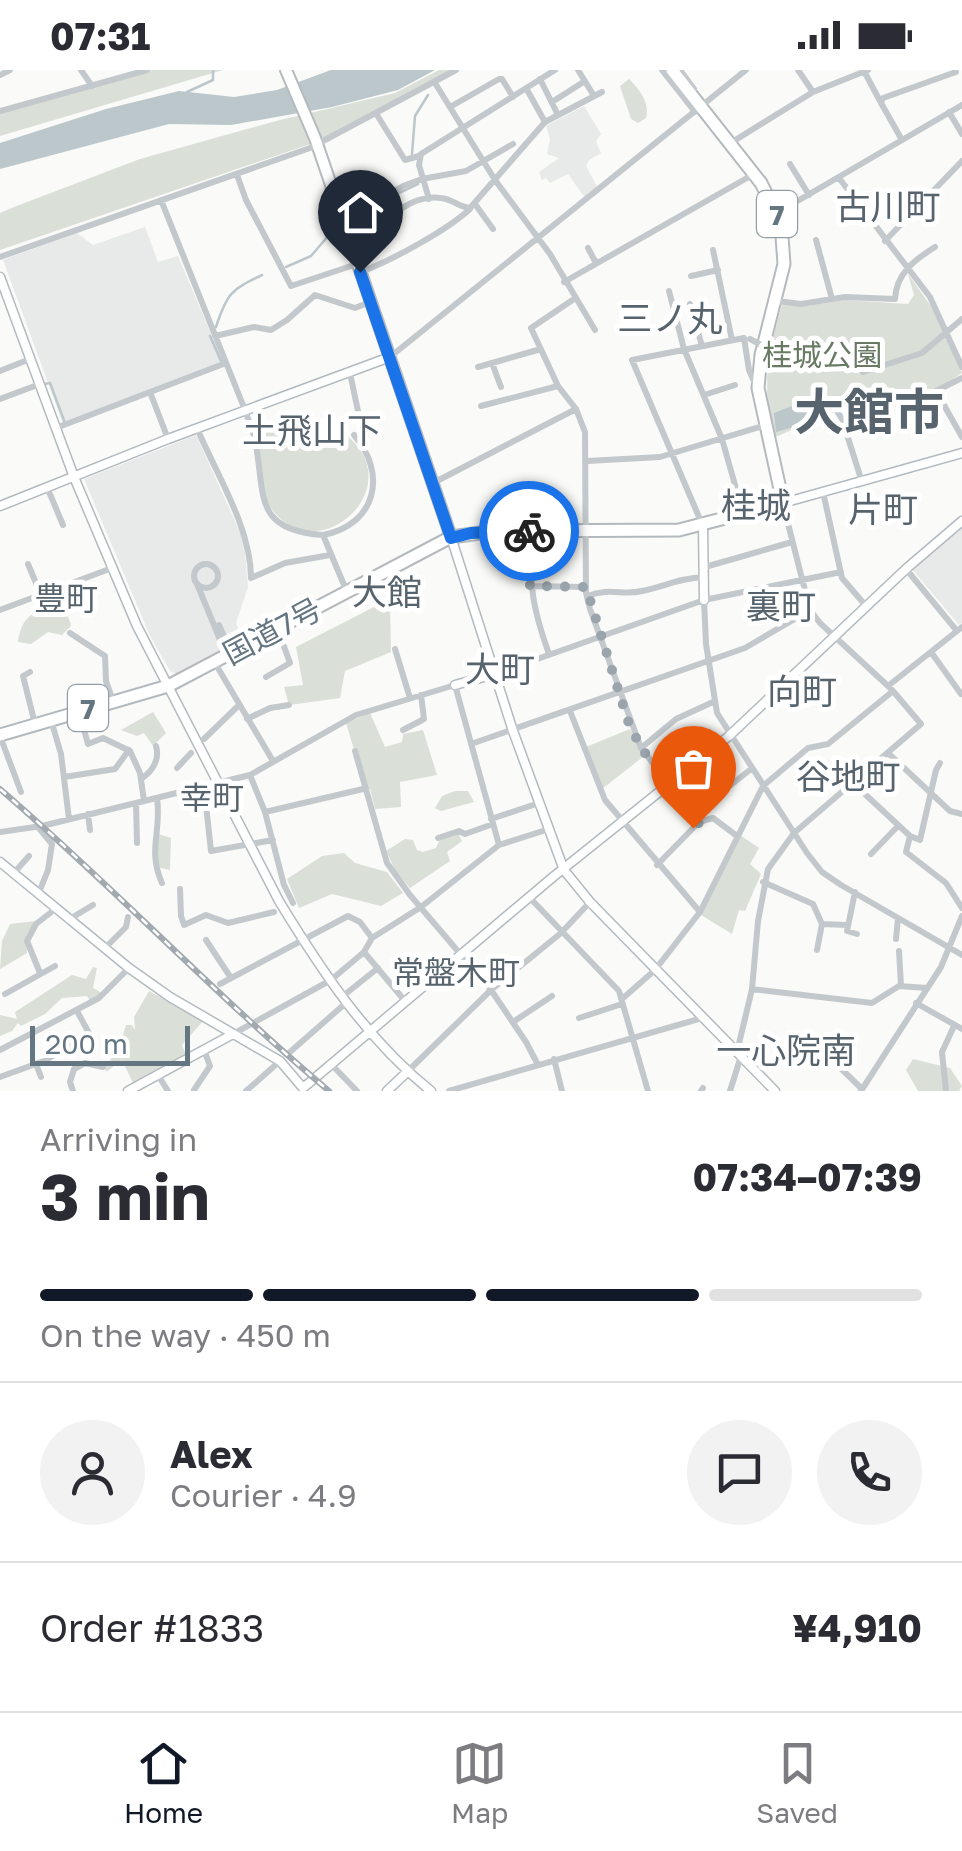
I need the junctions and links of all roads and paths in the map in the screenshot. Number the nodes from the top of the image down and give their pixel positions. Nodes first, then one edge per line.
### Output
1 (10, 70) edge
2 (81, 70) edge
3 (147, 70) edge
4 (286, 70) edge
5 (456, 70) edge
6 (555, 70) edge
7 (578, 70) edge
8 (662, 70) edge
9 (672, 70) edge
10 (680, 70) edge
11 (746, 70) edge
12 (798, 70) edge
13 (866, 71) edge
14 (956, 71) edge
15 (0, 75) edge
16 (540, 79) junction
17 (585, 81) junction
18 (962, 82) edge
19 (436, 83) junction
20 (92, 86) junction
21 (526, 88) junction
22 (813, 92) junction
23 (513, 96) junction
24 (552, 102) junction
25 (881, 102) junction
26 (962, 105) edge
27 (450, 107) junction
28 (700, 108) junction
29 (0, 112) edge
30 (949, 112) junction
31 (558, 114) junction
32 (376, 115) junction
33 (544, 122) junction
34 (462, 128) junction
35 (962, 134) edge
36 (902, 140) junction
37 (316, 142) junction
38 (513, 144) dead end
39 (729, 144) junction
40 (420, 156) junction
41 (962, 161) edge
42 (483, 162) junction
43 (790, 164) dead end
44 (754, 174) junction
45 (237, 176) junction
46 (838, 178) junction
47 (422, 179) junction
48 (495, 180) junction
49 (809, 195) junction
50 (429, 199) junction
51 (161, 200) junction
52 (472, 206) junction
53 (777, 213) junction
54 (344, 226) junction
55 (493, 229) dead end
56 (538, 238) junction
57 (816, 240) dead end
58 (885, 241) junction
59 (350, 244) junction
60 (934, 246) dead end
61 (588, 248) dead end
62 (713, 250) dead end
63 (0, 257) edge
64 (596, 263) junction
65 (358, 268) junction
66 (907, 269) junction
67 (718, 270) junction
68 (691, 276) dead end
69 (0, 277) edge
70 (564, 282) junction
71 (670, 291) dead end
72 (3, 295) edge
73 (574, 299) junction
74 (832, 300) junction
75 (777, 301) junction
76 (370, 302) junction
77 (690, 304) dead end
78 (962, 319) edge
79 (595, 330) dead end
80 (949, 334) junction
81 (216, 336) junction
82 (747, 338) junction
83 (732, 340) junction
84 (702, 346) junction
85 (540, 349) junction
86 (684, 349) junction
87 (772, 350) dead end
88 (390, 357) junction
89 (30, 359) junction
90 (226, 362) junction
91 (492, 363) junction
92 (962, 366) edge
93 (478, 367) dead end
94 (0, 371) edge
95 (350, 372) junction
96 (863, 372) dead end
97 (962, 378) edge
98 (40, 384) junction
99 (501, 386) dead end
100 (558, 386) junction
101 (735, 386) dead end
102 (758, 388) junction
103 (150, 392) junction
104 (704, 395) junction
105 (0, 399) edge
106 (830, 400) dead end
107 (482, 406) dead end
108 (576, 409) junction
109 (245, 410) junction
110 (358, 416) dead end
111 (766, 425) junction
112 (56, 428) junction
113 (197, 428) junction
114 (354, 435) dead end
115 (962, 436) edge
116 (168, 439) junction
117 (722, 439) junction
118 (671, 453) junction
119 (962, 453) edge
120 (587, 461) junction
121 (74, 477) junction
122 (862, 482) junction
123 (433, 483) junction
124 (48, 487) junction
125 (823, 492) junction
126 (782, 502) junction
127 (0, 506) edge
128 (743, 514) junction
129 (962, 521) edge
130 (702, 525) junction
131 (63, 526) dead end
132 (531, 530) junction
133 (587, 531) junction
134 (323, 535) junction
135 (451, 538) junction
136 (792, 542) junction
137 (330, 555) junction
138 (28, 564) dead end
139 (705, 566) junction
140 (112, 568) junction
141 (906, 569) junction
142 (840, 572) junction
143 (705, 578) junction
144 (801, 580) junction
145 (197, 584) junction
146 (212, 586) junction
147 (530, 586) junction
148 (586, 587) junction
149 (347, 592) junction
150 (40, 594) junction
151 (587, 596) junction
152 (704, 600) junction
153 (866, 606) junction
154 (0, 610) edge
155 (810, 610) junction
156 (277, 629) junction
157 (960, 629) edge
158 (70, 634) dead end
159 (600, 636) junction
160 (835, 637) junction
161 (395, 649) dead end
162 (931, 652) junction
163 (549, 654) junction
164 (224, 657) junction
165 (709, 661) junction
166 (30, 672) dead end
167 (495, 674) junction
168 (266, 678) dead end
169 (455, 685) junction
170 (168, 686) junction
171 (890, 688) junction
172 (620, 693) junction
173 (961, 694) edge
174 (421, 695) junction
175 (410, 698) junction
176 (113, 701) junction
177 (713, 702) junction
178 (288, 705) dead end
179 (238, 706) junction
180 (78, 711) junction
181 (570, 711) junction
182 (50, 719) junction
183 (247, 719) junction
184 (35, 724) junction
185 (403, 730) dead end
186 (514, 731) junction
187 (3, 735) edge
188 (729, 736) junction
189 (204, 739) dead end
190 (471, 744) junction
191 (156, 746) dead end
192 (641, 748) junction
193 (128, 750) junction
194 (355, 751) dead end
195 (191, 753) dead end
196 (888, 753) junction
197 (273, 761) junction
198 (940, 763) dead end
199 (177, 768) dead end
200 (751, 768) junction
201 (250, 775) junction
202 (64, 778) junction
203 (142, 779) junction
204 (853, 782) junction
205 (217, 784) junction
206 (669, 784) junction
207 (204, 786) junction
208 (763, 786) junction
209 (364, 789) junction
210 (21, 792) dead end
211 (932, 794) junction
212 (157, 798) junction
213 (140, 802) junction
214 (540, 803) junction
215 (266, 812) junction
216 (88, 814) junction
217 (694, 814) junction
218 (962, 814) edge
219 (69, 819) junction
220 (492, 821) junction
221 (622, 822) junction
222 (700, 822) junction
223 (38, 826) junction
224 (898, 826) junction
225 (549, 829) junction
226 (90, 830) dead end
227 (0, 832) edge
228 (794, 833) junction
229 (737, 836) junction
230 (910, 836) junction
231 (438, 838) dead end
232 (273, 840) junction
233 (138, 843) dead end
234 (250, 844) junction
235 (499, 845) junction
236 (872, 854) dead end
237 (29, 856) dead end
238 (0, 862) edge
239 (657, 865) junction
240 (564, 870) junction
241 (13, 874) junction
242 (764, 882) junction
243 (162, 883) dead end
244 (180, 889) dead end
245 (854, 892) junction
246 (38, 896) junction
247 (530, 898) junction
248 (590, 902) junction
249 (293, 904) dead end
250 (93, 905) dead end
251 (421, 907) junction
252 (962, 908) edge
253 (54, 910) junction
254 (274, 912) dead end
255 (700, 912) junction
256 (962, 916) edge
257 (128, 917) dead end
258 (898, 918) junction
259 (67, 920) junction
260 (822, 924) junction
261 (847, 925) junction
262 (561, 932) junction
263 (857, 934) dead end
264 (372, 938) junction
265 (896, 939) dead end
266 (206, 940) dead end
267 (303, 940) junction
268 (104, 949) junction
269 (817, 950) dead end
270 (948, 950) junction
271 (899, 951) dead end
272 (364, 952) junction
273 (962, 954) edge
274 (461, 956) junction
275 (54, 966) dead end
276 (129, 968) junction
277 (378, 968) junction
278 (655, 970) junction
279 (40, 974) junction
280 (231, 978) junction
281 (331, 980) junction
282 (220, 984) dead end
283 (901, 986) junction
284 (752, 988) junction
285 (926, 988) junction
286 (491, 990) junction
287 (5, 994) dead end
288 (552, 996) dead end
289 (345, 999) junction
290 (405, 1001) junction
291 (622, 1001) junction
292 (916, 1003) junction
293 (77, 1011) junction
294 (579, 1018) dead end
295 (702, 1018) junction
296 (513, 1022) junction
297 (958, 1027) edge
298 (369, 1030) junction
299 (233, 1034) junction
300 (633, 1038) junction
301 (0, 1050) edge
302 (204, 1050) junction
303 (290, 1052) dead end
304 (739, 1054) junction
305 (826, 1054) dead end
306 (554, 1059) junction
307 (280, 1061) junction
308 (330, 1063) junction
309 (36, 1064) junction
310 (536, 1064) junction
311 (103, 1067) dead end
312 (406, 1072) junction
313 (158, 1075) junction
314 (0, 1077) edge
315 (41, 1077) dead end
316 (194, 1090) edge
317 (302, 1090) edge
318 (453, 1090) edge
319 (862, 1090) edge
320 (73, 1091) edge
321 (128, 1091) edge
322 (168, 1091) edge
323 (246, 1091) edge
324 (357, 1091) edge
325 (387, 1091) edge
326 (431, 1091) edge
327 (562, 1091) edge
328 (648, 1091) edge
329 (730, 1091) edge
330 (775, 1091) edge
331 (946, 1091) edge

1 - 15 street
2 - 20 street
3 - 20 street
4 - 37 main road
5 - 19 street
6 - 16 street
7 - 17 street
8 - 28 street
9 - 28 highway, 7
10 - 28 street
11 - 28 street
12 - 22 street
13 - 22 street
13 - 25 street
14 - 18 street
14 - 25 street
16 - 21 street
16 - 24 street
17 - 24 street
17 - 31 street
19 - 27 street
19 - 32 street
20 - 29 street
21 - 23 street
21 - 33 street
22 - 39 street
23 - 27 street
23 - 34 street
24 - 31 street
25 - 36 street
26 - 30 street
27 - 34 street
28 - 39 highway, 7
28 - 56 street
30 - 35 street
30 - 36 street
31 - 33 street
32 - 37 street
32 - 40 street
33 - 48 street
34 - 40 street
34 - 42 street
36 - 46 street
37 - 45 street
37 - 54 main road
38 - 42 street
39 - 44 highway, 7
40 - 47 street
41 - 58 street
42 - 47 street
42 - 48 street
43 - 49 street
44 - 53 highway, 7
44 - 64 street
45 - 51 street
45 - 65 street
46 - 49 street
46 - 58 street
47 - 50 street
47 - 54 street
48 - 52 street
48 - 56 street
49 - 53 street
50 - 52 street
50 - 59 street
51 - 63 street
51 - 81 street
52 - 55 street
52 - 65 street
53 - 75 highway, 7
54 - 59 main road
56 - 70 street
56 - 88 street
57 - 74 street
58 - 66 street
59 - 65 main road
60 - 66 street
61 - 64 street
62 - 67 street
64 - 70 street
65 - 76 main road
66 - 74 street
66 - 80 street
67 - 68 street
67 - 83 street
69 - 72 street
70 - 73 street
71 - 86 street
72 - 89 street
73 - 79 street
73 - 85 street
74 - 75 street
75 - 102 highway, 7
76 - 81 street
76 - 88 main road
77 - 84 street
78 - 80 street
80 - 92 street
80 - 96 street
81 - 90 street
82 - 83 street
82 - 87 street, bridge
82 - 102 street
83 - 84 street
84 - 86 street
85 - 91 street
85 - 100 street
86 - 104 street
86 - 118 street
88 - 95 street
88 - 123 main road
89 - 94 street
89 - 98 street
90 - 103 street
90 - 109 street
91 - 93 street
91 - 99 street
95 - 109 street
95 - 110 street
97 - 115 street
98 - 105 street
98 - 112 street
100 - 107 street
100 - 108 street
101 - 104 street
102 - 111 highway, 7
103 - 112 street
103 - 116 street
104 - 117 street
106 - 122 street
108 - 120 street
108 - 123 street
109 - 113 street
109 - 134 street
111 - 117 street
111 - 126 highway, 7
112 - 121 street
113 - 116 street
113 - 137 street
114 - 134 street
116 - 121 street
117 - 118 street
117 - 128 street
118 - 120 street
118 - 130 street
119 - 122 street
120 - 133 street
121 - 124 street
121 - 140 street
122 - 125 street
123 - 135 main road
124 - 127 street
124 - 131 street
125 - 126 street
125 - 142 street
126 - 128 highway, 国道7号 / 7
126 - 136 street
128 - 130 highway, 国道7号 / 7
129 - 141 street
130 - 133 highway, 国道7号 / 7
130 - 139 street
132 - 133 highway, 国道7号 / 7
132 - 135 highway, 国道7号 / 7
132 - 147 street
133 - 148 street
134 - 137 street
135 - 149 highway, 国道7号 / 7
135 - 167 street
136 - 139 street
136 - 144 street
137 - 149 street
138 - 150 street
139 - 143 street
140 - 150 street
140 - 170 street
141 - 153 street
141 - 157 street
142 - 144 street
142 - 153 street
143 - 151 street
143 - 152 street
144 - 152 street
144 - 155 street
145 - 146 street
145 - 146 street
145 - 164 street
146 - 164 street
147 - 148 street
147 - 163 street
148 - 151 street
149 - 156 highway, 国道7号 / 7
150 - 154 street
151 - 159 street
152 - 159 street
152 - 165 street
153 - 160 street
155 - 160 street
155 - 165 street
156 - 164 highway, 国道7号 / 7
156 - 168 street
157 - 162 street
158 - 176 street
159 - 163 street
159 - 172 street
160 - 171 street
160 - 188 street
161 - 175 street
162 - 171 street
162 - 173 street
163 - 167 street
164 - 170 highway, 国道7号 / 7
164 - 179 street
165 - 172 street
165 - 177 street
166 - 184 street
167 - 169 street
167 - 186 street
169 - 174 street
169 - 190 street
170 - 176 highway, 国道7号 / 7
170 - 205 street
171 - 196 street
171 - 208 street
172 - 181 street
172 - 192 street
174 - 175 street
174 - 185 street
175 - 197 street
176 - 180 highway, 国道7号 / 7
177 - 188 street
177 - 192 street
178 - 183 street
179 - 183 street
179 - 189 street
180 - 182 highway, 国道7号 / 7
180 - 193 street
181 - 186 street
181 - 221 street
182 - 184 highway, 国道7号 / 7
182 - 202 street
183 - 197 street
184 - 187 highway, 国道7号 / 7
186 - 190 street
186 - 214 street
187 - 210 street
188 - 200 street
188 - 206 street
190 - 220 street
191 - 203 street
192 - 206 street
193 - 202 street
193 - 203 street
194 - 209 street
195 - 199 street
196 - 204 street
196 - 211 street
197 - 201 street
198 - 211 street
200 - 208 street
200 - 217 street
201 - 205 street
201 - 215 street
202 - 219 street
203 - 213 street
204 - 224 street
204 - 228 street
205 - 207 street
205 - 234 street
206 - 217 street
206 - 221 street
207 - 212 street
207 - 234 street
208 - 228 street
208 - 229 street
209 - 215 street
209 - 251 street
211 - 218 street
211 - 230 street
212 - 213 street
212 - 243 street
213 - 216 street
213 - 233 street
214 - 220 street
214 - 225 street
215 - 232 street
216 - 219 street
216 - 226 street
217 - 222 street
219 - 223 street
220 - 231 street
220 - 235 street
221 - 239 street
221 - 240 street
222 - 229 street
222 - 239 street
223 - 227 street
223 - 246 street
224 - 230 street
224 - 236 street
225 - 235 street
225 - 240 street
228 - 242 street
228 - 245 street
229 - 255 street
230 - 252 street
232 - 234 street
232 - 249 street
234 - 267 street
235 - 251 street
237 - 241 street
238 - 241 street
239 - 255 street
240 - 247 street
240 - 248 street
241 - 246 street
242 - 260 street
242 - 284 street
244 - 254 street
245 - 258 street
245 - 261 street
246 - 253 street
247 - 262 street
247 - 274 street
248 - 262 street
248 - 278 street
250 - 259 street
251 - 264 street
251 - 274 street
253 - 259 street
253 - 279 street
255 - 278 street
256 - 270 street
257 - 268 street
258 - 265 street
258 - 270 street
259 - 268 street
260 - 261 street
260 - 269 street
261 - 263 street
262 - 286 street
262 - 291 street
264 - 267 street
264 - 272 street
266 - 280 street
267 - 280 street
267 - 281 street
268 - 276 street
270 - 273 street
270 - 285 street
271 - 283 street
272 - 277 street
272 - 281 street
274 - 286 street
274 - 290 street
275 - 279 street
276 - 293 street
276 - 299 street
277 - 289 street
277 - 290 street
278 - 291 street
278 - 295 street
279 - 287 street
280 - 282 street
281 - 289 street
281 - 299 street
283 - 284 street
283 - 285 street
284 - 304 street
285 - 292 street
286 - 296 street
286 - 312 street
288 - 296 street
289 - 298 street
289 - 303 street
290 - 298 street
291 - 294 street
291 - 300 street
292 - 297 street
292 - 319 street
293 - 301 street
293 - 309 street
295 - 300 street
295 - 304 street
296 - 310 street
297 - 331 street
298 - 308 street
298 - 312 street
299 - 302 street
299 - 307 street
300 - 306 street
300 - 328 street
302 - 313 street
302 - 316 street
304 - 329 street
304 - 330 street
305 - 319 street
306 - 310 street
306 - 327 street
307 - 317 street
307 - 323 street
308 - 317 street
308 - 324 street
309 - 314 street
309 - 315 street
310 - 318 street
311 - 320 street
312 - 325 street
312 - 326 street
313 - 321 street
313 - 322 street

